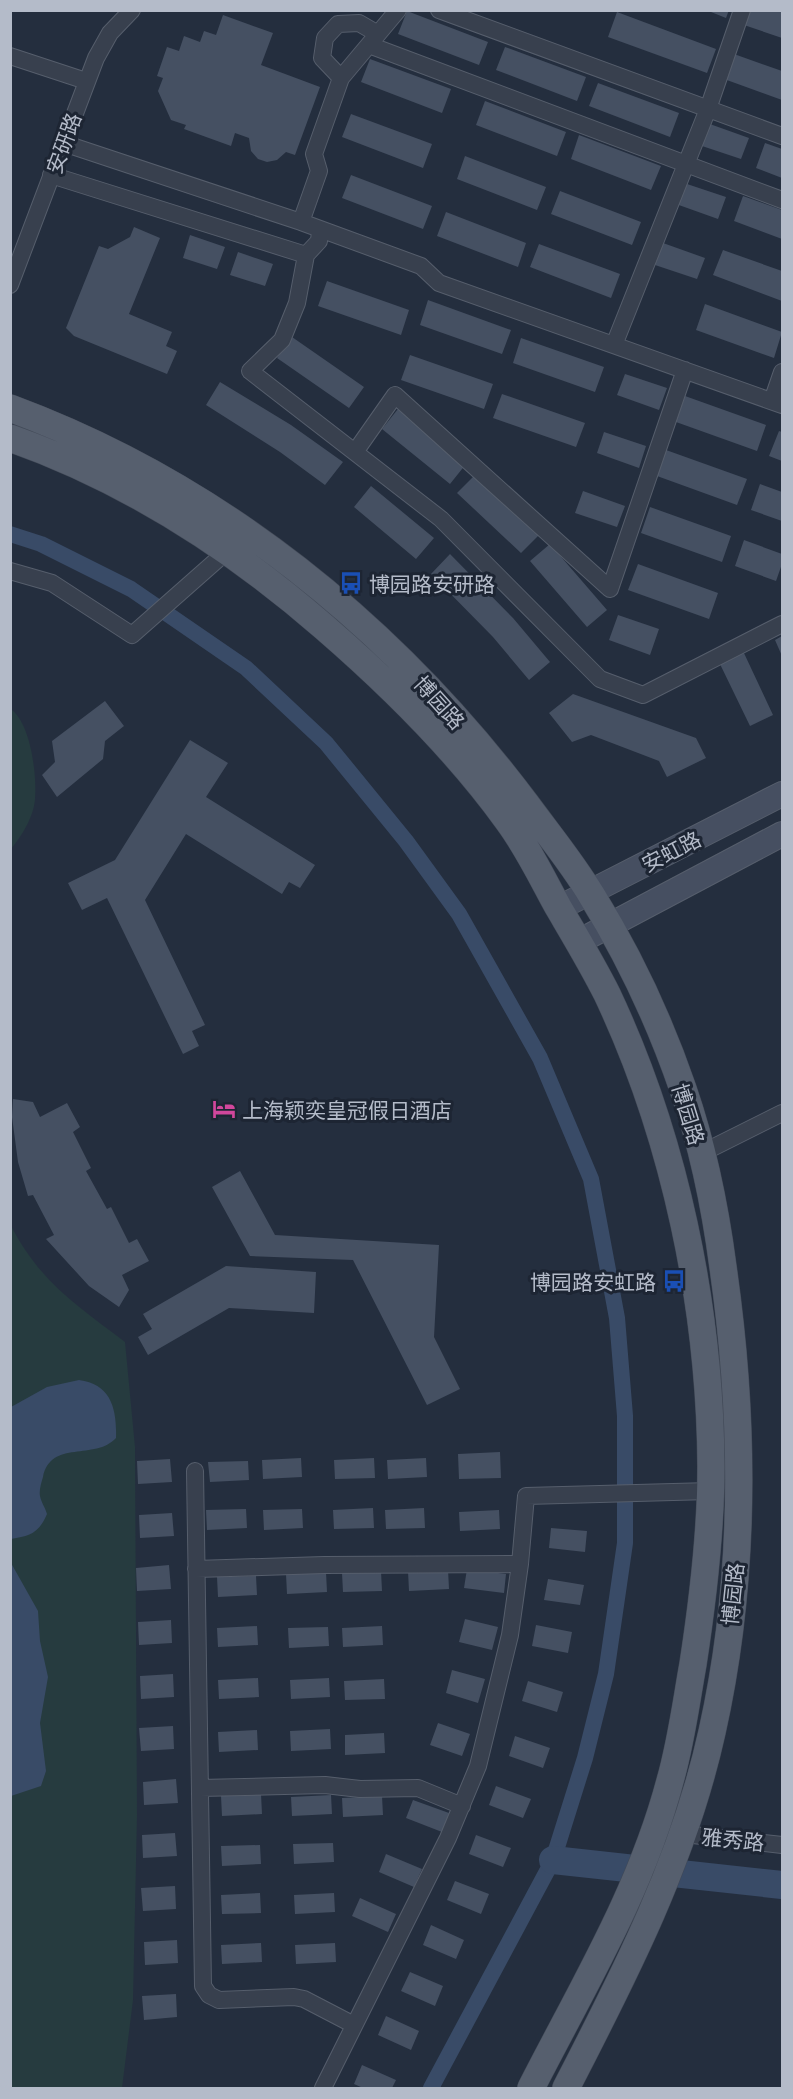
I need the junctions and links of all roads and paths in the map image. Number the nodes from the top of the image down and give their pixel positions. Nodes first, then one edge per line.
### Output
1 (132, 10) edge
2 (398, 10) edge
3 (439, 10) edge
4 (742, 10) edge
5 (374, 40) junction
6 (10, 56) edge
7 (341, 78) junction
8 (86, 81) junction
9 (708, 109) junction
10 (783, 136) edge
11 (63, 143) junction
12 (686, 166) junction
13 (51, 175) junction
14 (783, 200) edge
15 (301, 222) junction
16 (320, 230) junction
17 (306, 255) junction
18 (10, 285) edge
19 (614, 345) junction
20 (685, 370) junction
21 (783, 372) edge
22 (777, 403) edge
23 (10, 408) edge
24 (10, 438) edge
25 (355, 452) junction
26 (226, 552) junction
27 (10, 571) edge
28 (783, 624) edge
29 (783, 794) edge
30 (783, 834) edge
31 (590, 892) junction
32 (559, 908) junction
33 (609, 925) junction
34 (580, 941) junction
35 (783, 1113) edge
36 (702, 1153) junction
37 (195, 1471) dead end
38 (710, 1491) junction
39 (520, 1564) junction
40 (196, 1569) junction
41 (200, 1788) junction
42 (462, 1806) junction
43 (684, 1834) junction
44 (783, 1845) edge
45 (354, 2025) junction
46 (323, 2088) edge
47 (531, 2088) edge
48 (566, 2088) edge

1 - 8 street, 安研路
2 - 5 street
3 - 9 street
4 - 9 street
5 - 7 street
5 - 7 street
5 - 12 street
6 - 8 street
7 - 15 street
8 - 11 street, 安研路
9 - 10 street
9 - 12 street
11 - 13 street, 安研路
11 - 15 street
12 - 14 street
12 - 19 street
13 - 17 street
13 - 18 street, 安研路
15 - 16 street
16 - 17 street
16 - 19 street
17 - 25 street
19 - 20 street
20 - 22 street
20 - 25 street
21 - 22 street
23 - 31 main road, 博园路
24 - 26 main road, 博园路
25 - 28 street
26 - 27 street
26 - 32 main road, 博园路
29 - 31 main road, 安虹路
30 - 33 main road, 安虹路
31 - 32 main road, 安虹路
31 - 33 main road, 博园路
32 - 34 main road, 博园路
33 - 34 main road, 安虹路
33 - 36 main road, 博园路
34 - 38 main road, 博园路
35 - 36 street
36 - 43 main road, 博园路
37 - 40 street
38 - 39 street
38 - 47 main road, 博园路
39 - 40 street
39 - 42 street
40 - 41 street
41 - 42 street
41 - 45 street
42 - 45 street
43 - 44 street, 雅秀路
43 - 48 main road, 博园路
45 - 46 street

